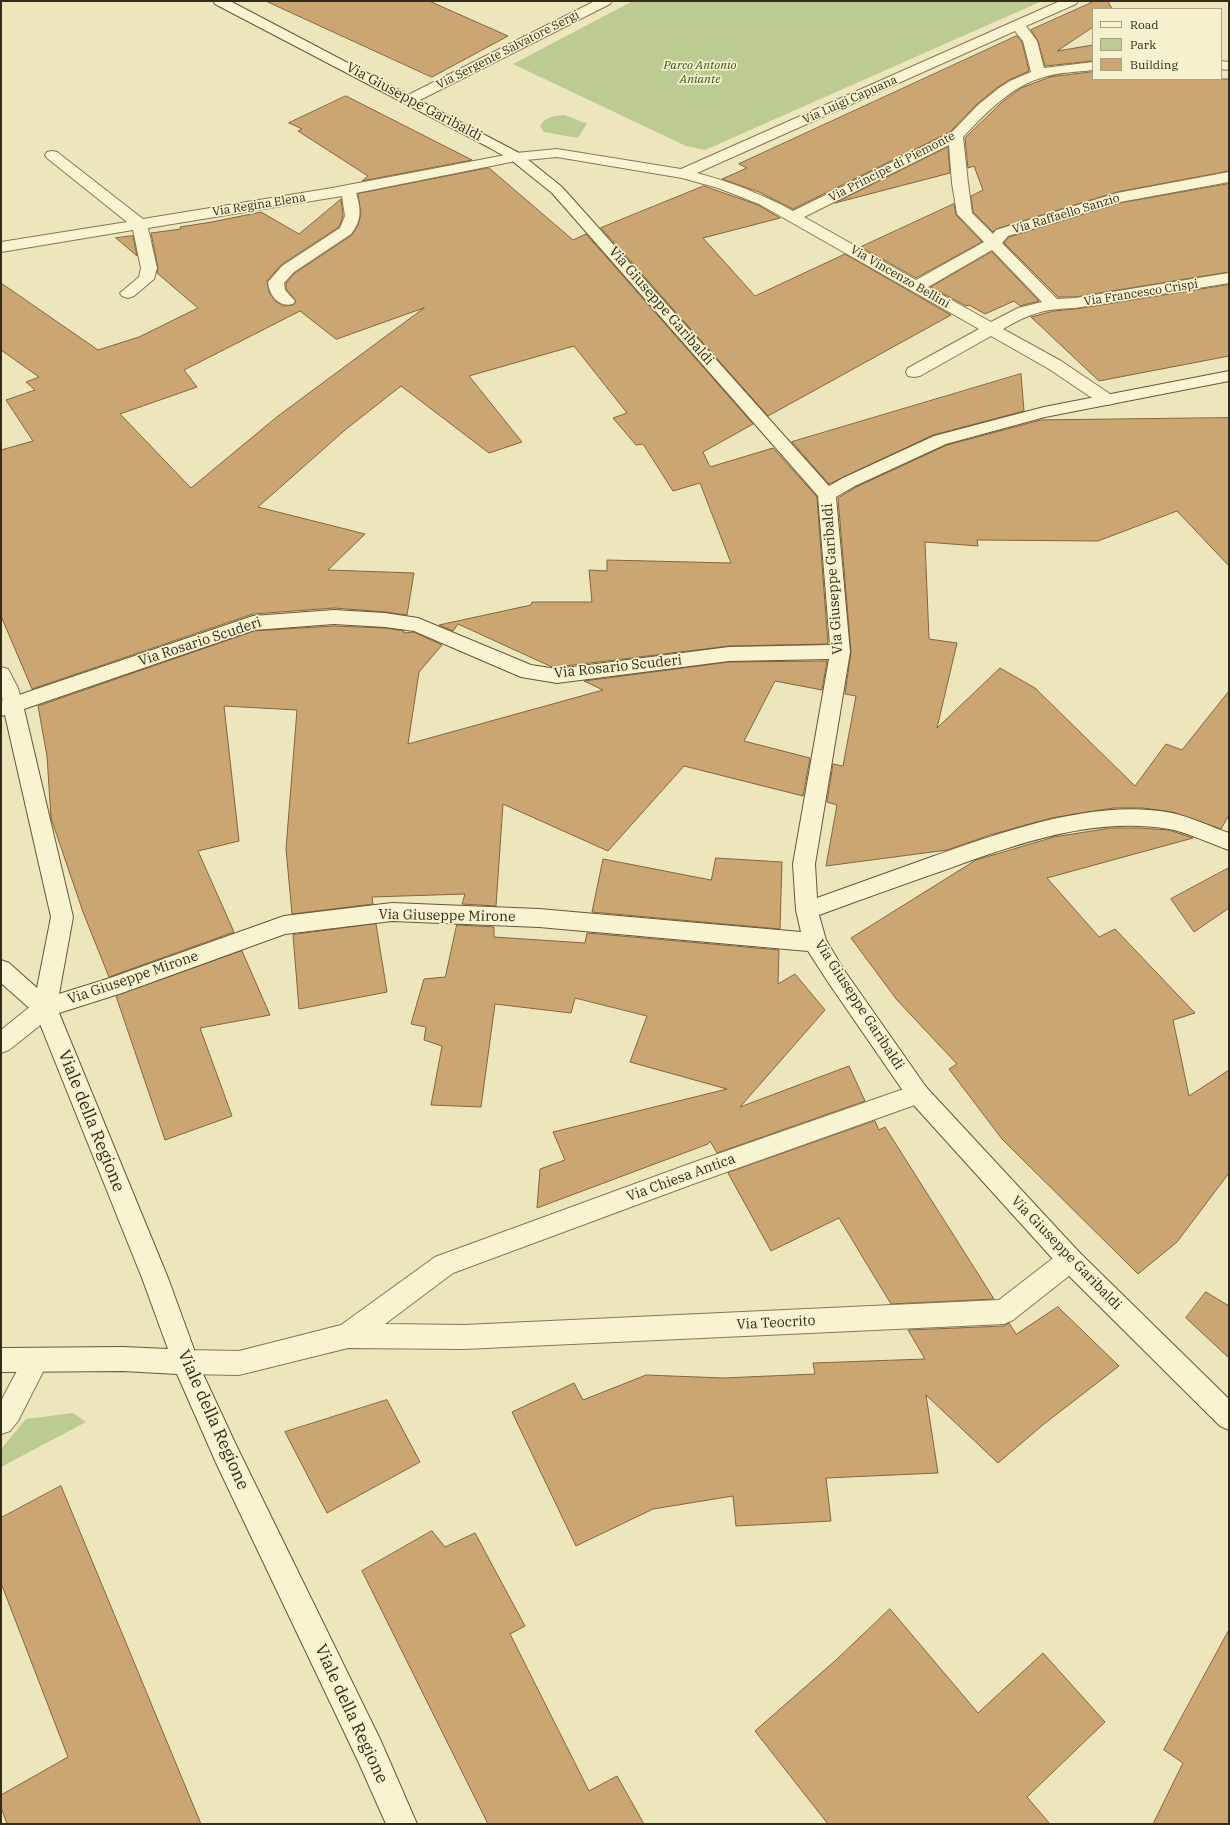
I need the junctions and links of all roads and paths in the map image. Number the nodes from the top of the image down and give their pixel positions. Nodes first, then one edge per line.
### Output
1 (220, 1) edge
2 (605, 1) edge
3 (1071, 1) edge
4 (1017, 26) junction
5 (1092, 66) edge
6 (1038, 74) junction
7 (411, 99) junction
8 (956, 136) junction
9 (52, 155) dead end
10 (516, 157) junction
11 (683, 174) junction
12 (1229, 177) edge
13 (348, 190) junction
14 (794, 216) junction
15 (139, 224) junction
16 (993, 243) junction
17 (1, 247) edge
18 (1229, 278) edge
19 (918, 286) junction
20 (128, 292) dead end
21 (287, 301) dead end
22 (1053, 304) junction
23 (991, 329) junction
24 (914, 372) dead end
25 (1229, 376) edge
26 (1107, 400) junction
27 (827, 495) junction
28 (840, 652) junction
29 (1, 674) edge
30 (7, 708) edge
31 (1229, 842) edge
32 (807, 910) junction
33 (815, 942) junction
34 (1, 969) edge
35 (45, 1008) junction
36 (1, 1043) edge
37 (918, 1094) junction
38 (1070, 1260) junction
39 (348, 1336) junction
40 (1, 1360) edge
41 (36, 1360) junction
42 (186, 1362) junction
43 (1229, 1417) edge
44 (1, 1422) edge
45 (402, 1824) edge

1 - 7 street, Via Giuseppe Garibaldi
2 - 7 street, Via Sergente Salvatore Sergi
3 - 4 street, Via Luigi Capuana
4 - 6 street
4 - 11 street, Via Luigi Capuana
5 - 6 street, Via Principe di Piemonte
6 - 8 street, Via Principe di Piemonte
7 - 10 street, Via Giuseppe Garibaldi
8 - 14 street, Via Principe di Piemonte
8 - 16 street
9 - 15 street
10 - 11 street, Via Regina Elena
10 - 13 street, Via Regina Elena
10 - 27 street, Via Giuseppe Garibaldi
11 - 14 street, Via Vincenzo Bellini
12 - 16 street, Via Raffaello Sanzio
13 - 15 street, Via Regina Elena
13 - 21 street
14 - 19 street, Via Vincenzo Bellini
15 - 17 street, Via Regina Elena
15 - 20 street
16 - 19 street, Via Raffaello Sanzio
16 - 22 street
18 - 22 street, Via Francesco Crispi
19 - 23 street, Via Vincenzo Bellini
22 - 23 street, Via Francesco Crispi
23 - 24 street, Via Francesco Crispi
23 - 26 street, Via Vincenzo Bellini
25 - 26 street
26 - 27 street
27 - 28 street, Via Giuseppe Garibaldi
28 - 30 street, Via Rosario Scuderi
28 - 32 street, Via Giuseppe Garibaldi
29 - 30 street
30 - 35 street
31 - 32 street
32 - 33 street, Via Giuseppe Garibaldi
33 - 35 street, Via Giuseppe Mirone
33 - 37 street, Via Giuseppe Garibaldi
34 - 35 street
35 - 36 street
35 - 42 street, Viale della Regione
37 - 38 street, Via Giuseppe Garibaldi
37 - 39 street, Via Chiesa Antica
38 - 39 street, Via Teocrito
38 - 43 street, Via Giuseppe Garibaldi
39 - 42 street
40 - 41 street
41 - 42 street
41 - 44 lane
42 - 45 street, Viale della Regione

